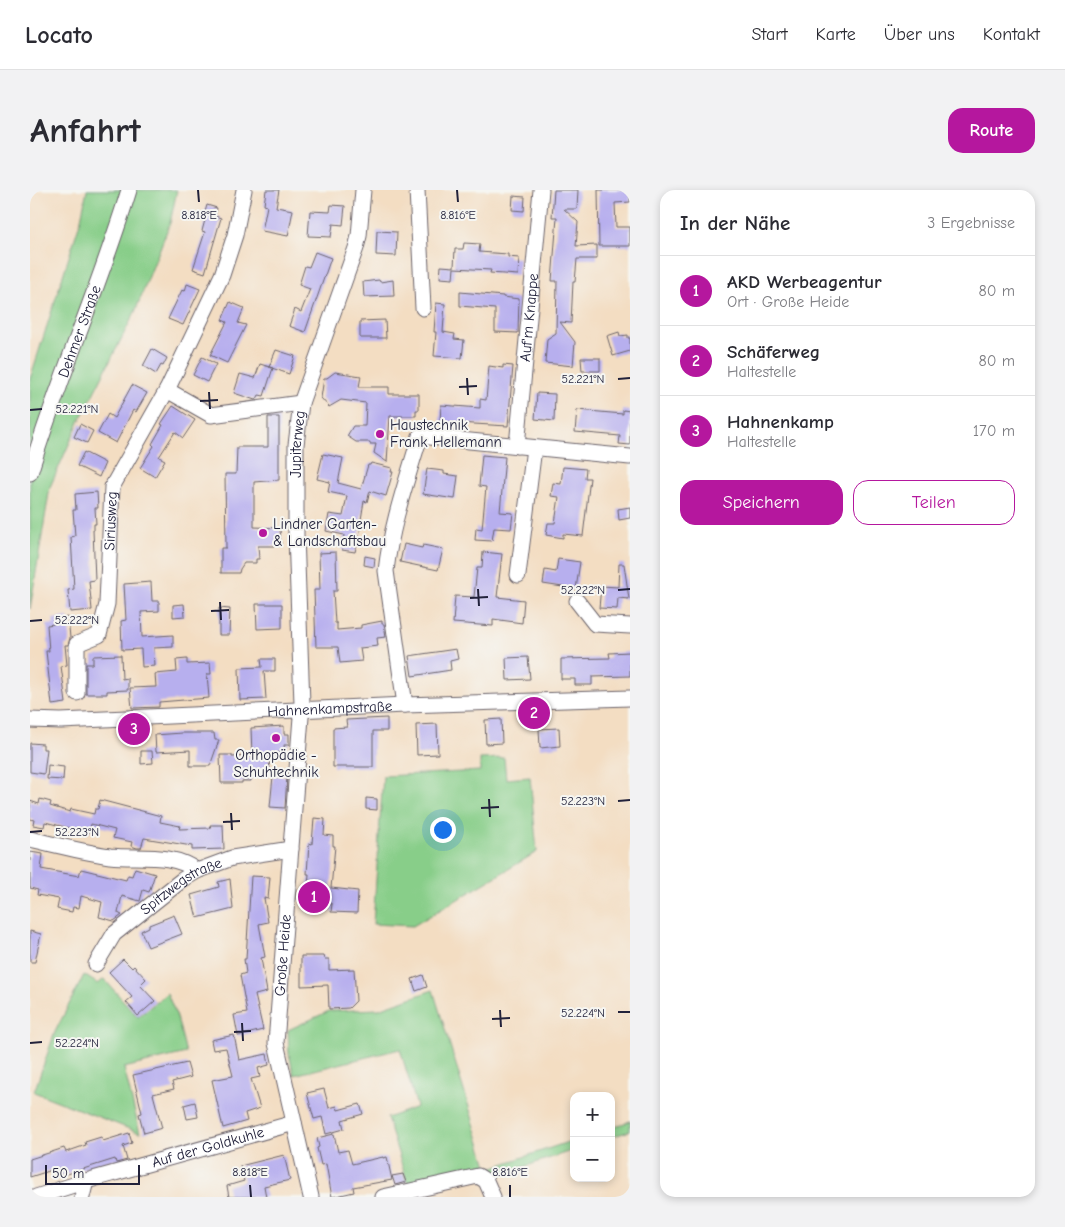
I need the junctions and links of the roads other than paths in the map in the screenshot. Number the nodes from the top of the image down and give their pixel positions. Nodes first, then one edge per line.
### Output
1 (129, 190) edge
2 (244, 190) edge
3 (363, 190) edge
4 (417, 190) edge
5 (540, 190) edge
6 (423, 308) dead end
7 (167, 390) junction
8 (301, 403) junction
9 (517, 446) junction
10 (534, 448) junction
11 (630, 457) edge
12 (30, 473) edge
13 (518, 575) dead end
14 (577, 601) dead end
15 (630, 626) edge
16 (76, 693) dead end
17 (630, 698) edge
18 (405, 705) junction
19 (302, 710) junction
20 (30, 720) edge
21 (30, 839) edge
22 (291, 850) junction
23 (197, 871) junction
24 (96, 964) dead end
25 (294, 1122) junction
26 (86, 1181) junction
27 (36, 1197) edge
28 (82, 1197) edge
29 (311, 1197) edge
30 (383, 1197) edge
31 (493, 1197) edge

1 - 12 street, Dehmer Straße
2 - 7 street, Siriusweg
3 - 8 street, Jupiterweg
4 - 6 street
5 - 9 street, Auf'm Knappe
7 - 8 street
7 - 16 street, Siriusweg
8 - 19 street, Jupiterweg
9 - 10 street
9 - 18 street
10 - 11 street
10 - 13 street
14 - 15 street
17 - 18 street, Hahnenkampstraße
18 - 19 street, Hahnenkampstraße
19 - 20 street, Hahnenkampstraße
19 - 22 street, Große Heide
21 - 23 street
22 - 23 street, Spitzwegstraße
22 - 25 street, Große Heide
23 - 24 street, Spitzwegstraße
25 - 26 street, Auf der Goldkuhle
25 - 29 street, Große Heide
26 - 27 street, Auf der Goldkuhle
26 - 28 street
30 - 31 street

